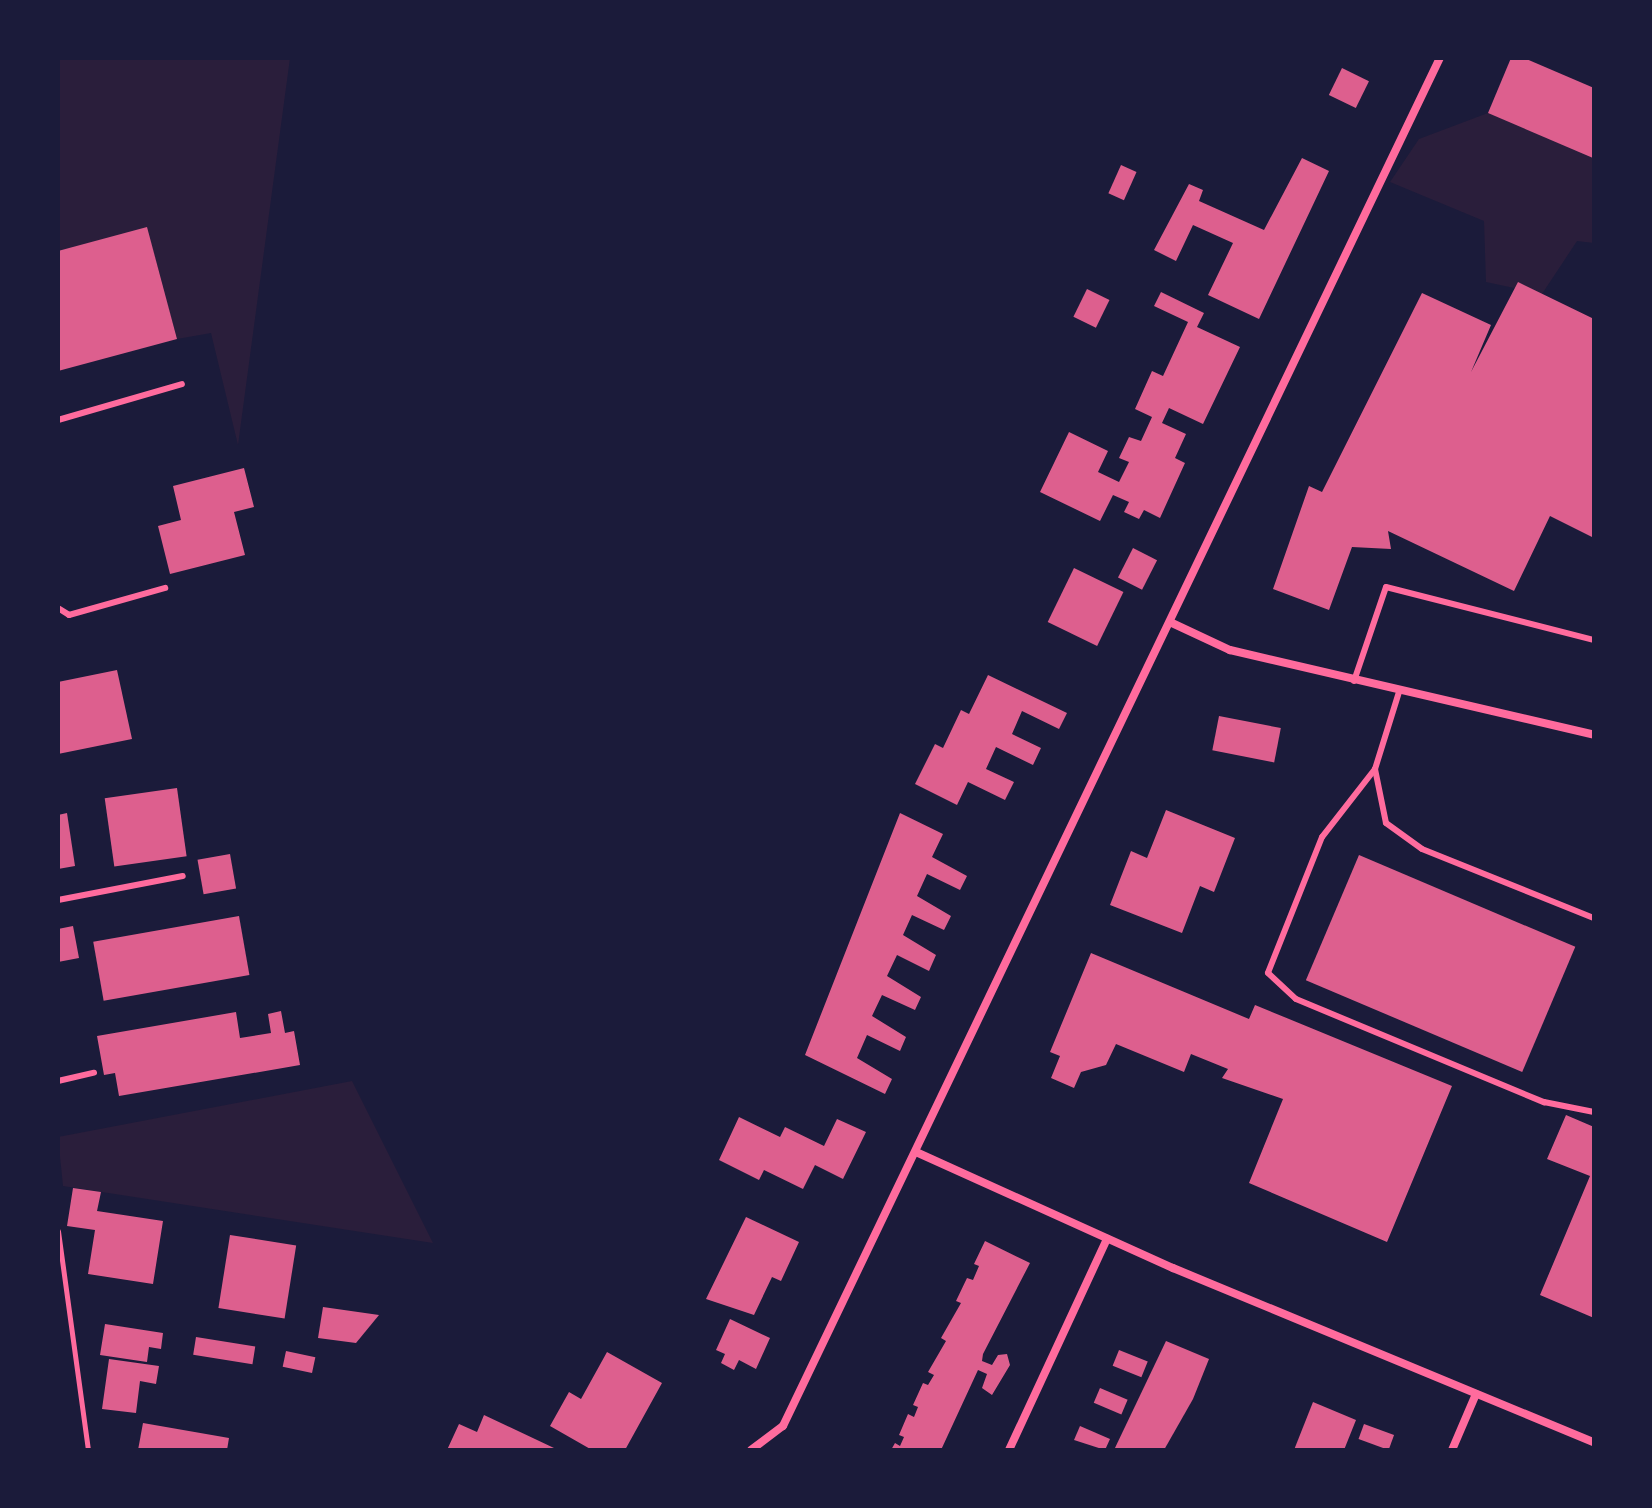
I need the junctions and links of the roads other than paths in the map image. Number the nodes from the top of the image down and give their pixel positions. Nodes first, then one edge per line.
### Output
1 (1440, 58) edge
2 (182, 384) dead end
3 (58, 420) edge
4 (165, 588) dead end
5 (58, 608) edge
6 (1172, 623) junction
7 (1594, 640) edge
8 (1354, 681) junction
9 (1399, 692) junction
10 (1593, 732) edge
11 (1375, 769) junction
12 (183, 876) dead end
13 (58, 900) edge
14 (1594, 918) edge
15 (94, 1073) dead end
16 (58, 1081) edge
17 (1594, 1112) edge
18 (916, 1152) junction
19 (1107, 1239) junction
20 (1476, 1394) junction
21 (1594, 1442) edge
22 (751, 1450) edge
23 (1009, 1450) edge
24 (1452, 1450) edge

1 - 6 street
2 - 3 lane
4 - 5 lane
6 - 8 street
6 - 18 street
7 - 8 lane
8 - 9 street
9 - 10 street
9 - 11 lane
11 - 14 lane
11 - 17 lane
12 - 13 lane
15 - 16 lane
18 - 19 street
18 - 22 street
19 - 20 street
19 - 23 street
20 - 21 street
20 - 24 street

